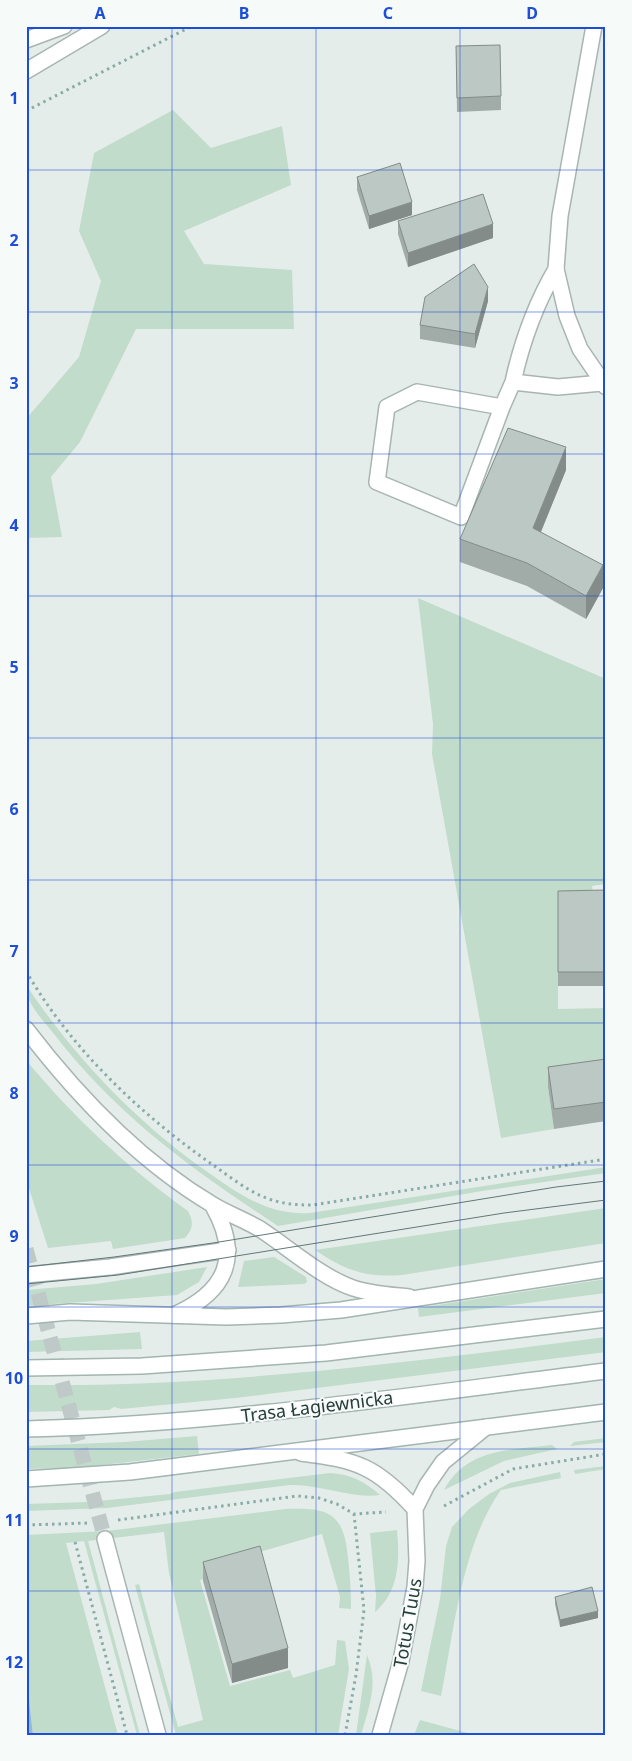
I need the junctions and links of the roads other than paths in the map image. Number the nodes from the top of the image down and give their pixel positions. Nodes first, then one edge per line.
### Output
1 (64, 26) edge
2 (102, 26) edge
3 (594, 26) edge
4 (26, 40) edge
5 (26, 71) edge
6 (556, 269) junction
7 (513, 382) junction
8 (604, 385) edge
9 (502, 407) junction
10 (26, 1029) edge
11 (214, 1206) junction
12 (228, 1250) junction
13 (606, 1269) edge
14 (26, 1275) edge
15 (417, 1298) junction
16 (174, 1315) junction
17 (26, 1316) edge
18 (606, 1319) edge
19 (26, 1368) edge
20 (606, 1371) edge
21 (606, 1412) edge
22 (486, 1427) junction
23 (26, 1429) edge
24 (288, 1452) junction
25 (26, 1479) edge
26 (415, 1509) junction
27 (105, 1539) tunnel mouth
28 (158, 1735) edge
29 (380, 1735) edge

1 - 4 main road
2 - 5 main road
3 - 6 main road
6 - 7 main road
6 - 8 main road
7 - 8 main road
7 - 9 main road
9 - 9 main road
10 - 11 main road
11 - 12 main road
11 - 15 main road
12 - 14 main road
12 - 16 main road
13 - 15 main road
15 - 16 main road
16 - 17 main road
18 - 19 main road
20 - 23 main road, Trasa Łagiewnicka
21 - 22 main road
22 - 24 main road
22 - 26 main road, Totus Tuus
24 - 25 main road
24 - 26 main road
26 - 29 main road, Totus Tuus
27 - 28 main road

